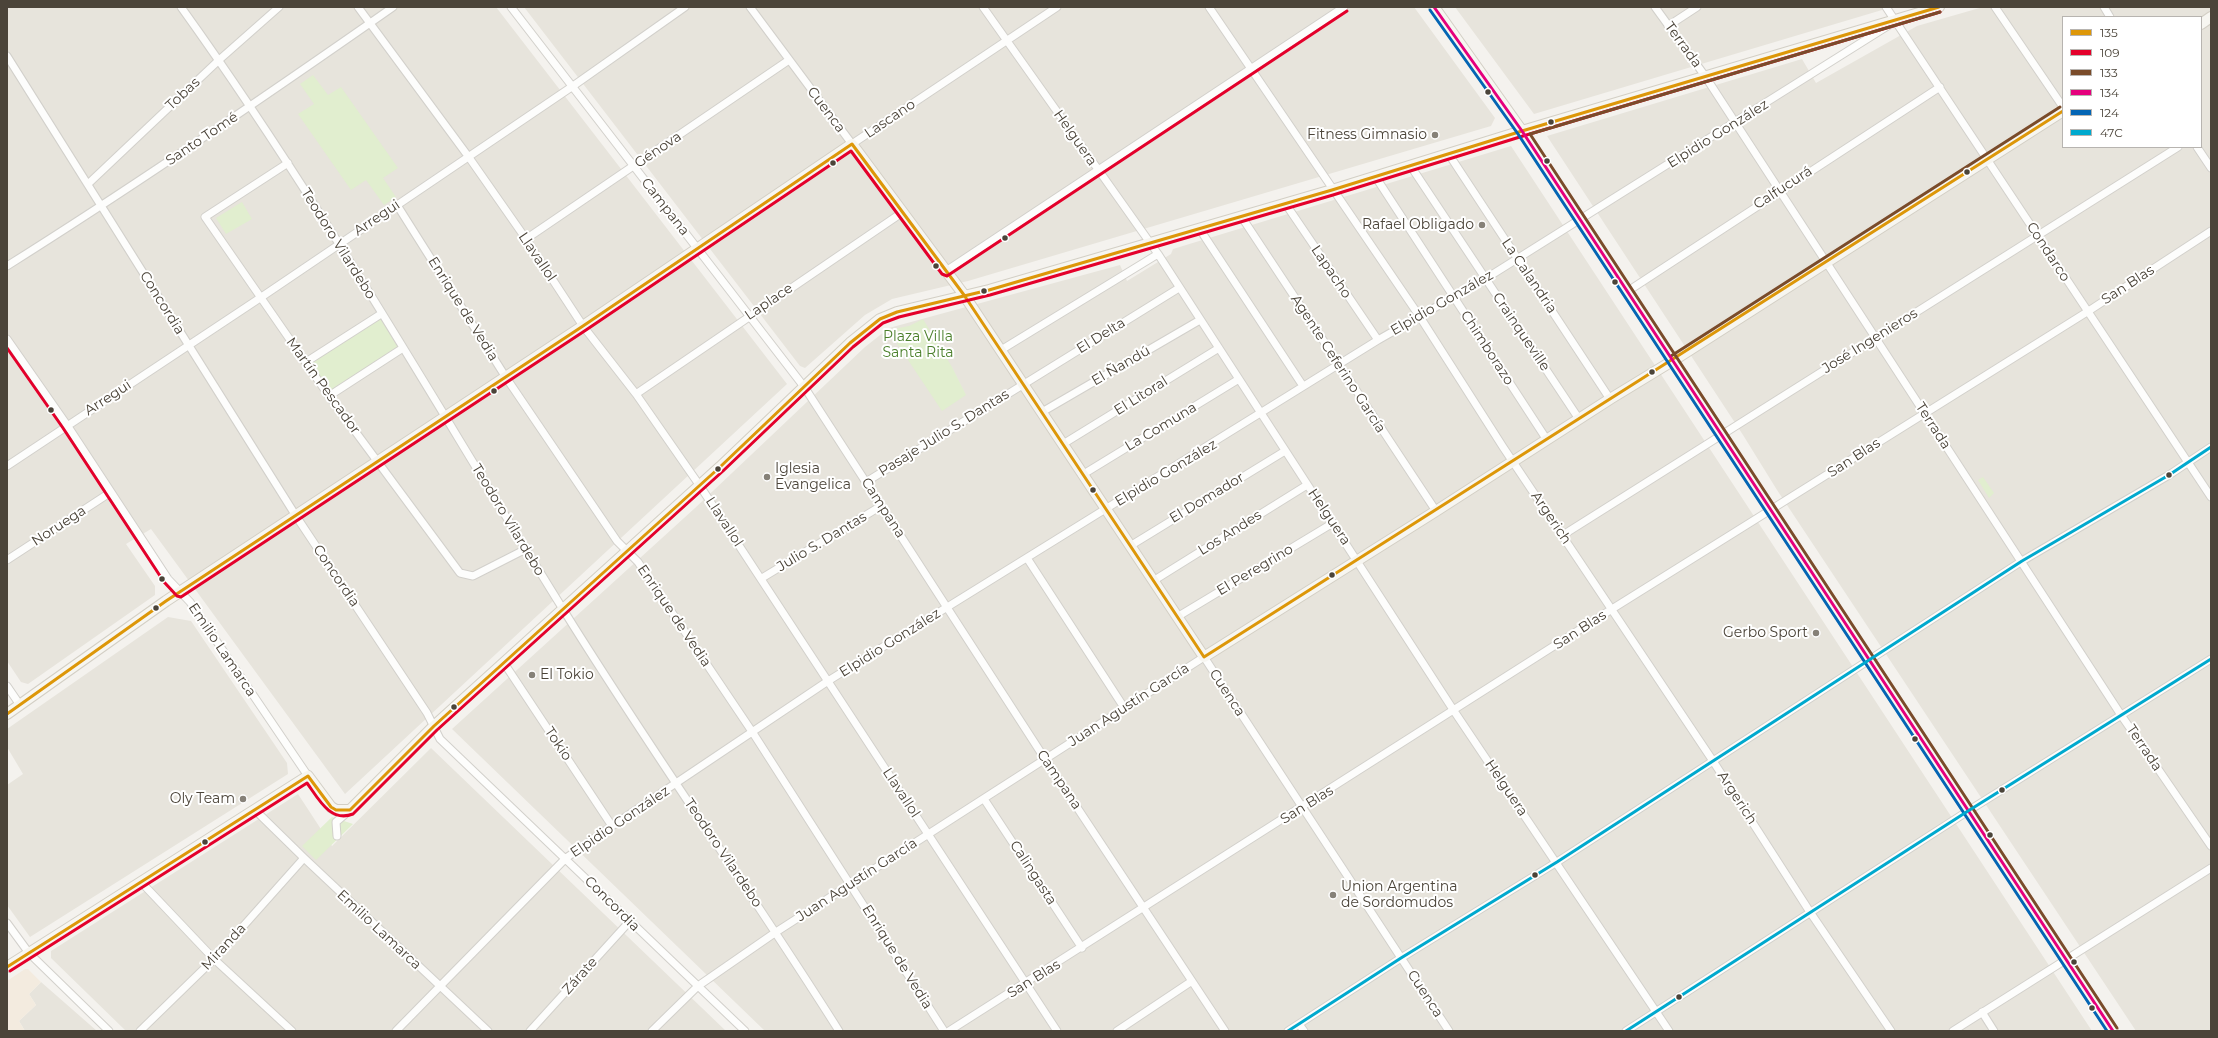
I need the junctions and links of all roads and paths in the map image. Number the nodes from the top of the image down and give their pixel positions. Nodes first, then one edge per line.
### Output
1 (181, 7) edge
2 (279, 7) edge
3 (358, 7) edge
4 (393, 7) edge
5 (510, 7) edge
6 (685, 7) edge
7 (750, 7) edge
8 (983, 7) edge
9 (1056, 7) edge
10 (1209, 7) edge
11 (1344, 7) edge
12 (1434, 7) edge
13 (1655, 7) edge
14 (1697, 7) edge
15 (1886, 7) edge
16 (1939, 7) edge
17 (1995, 7) edge
18 (2104, 7) edge
19 (2109, 16) edge
20 (2211, 17) edge
21 (1896, 21) junction
22 (370, 23) junction
23 (2202, 23) edge
24 (1668, 26) junction
25 (1007, 40) junction
26 (7, 56) edge
27 (219, 60) junction
28 (789, 60) junction
29 (1251, 68) junction
30 (1705, 76) junction
31 (573, 86) junction
32 (1940, 87) junction
33 (2062, 106) edge
34 (250, 107) junction
35 (2062, 112) edge
36 (1735, 124) junction
37 (1522, 131) junction
38 (852, 144) junction
39 (2176, 148) edge
40 (2198, 148) edge
41 (1448, 153) junction
42 (468, 156) junction
43 (1988, 160) junction
44 (288, 163) junction
45 (1410, 165) junction
46 (634, 166) junction
47 (2211, 168) edge
48 (1098, 170) junction
49 (1375, 176) junction
50 (88, 184) junction
51 (1332, 190) junction
52 (1779, 191) junction
53 (1285, 203) junction
54 (397, 205) junction
55 (102, 206) junction
56 (903, 212) junction
57 (1241, 216) junction
58 (1580, 218) junction
59 (1199, 228) junction
60 (2211, 231) edge
61 (2038, 236) junction
62 (526, 239) junction
63 (1149, 242) junction
64 (338, 245) junction
65 (697, 248) junction
66 (1158, 254) junction
67 (1517, 258) junction
68 (1826, 263) junction
69 (7, 266) edge
70 (946, 271) junction
71 (1485, 279) junction
72 (1180, 288) junction
73 (1628, 291) junction
74 (964, 295) junction
75 (1453, 297) junction
76 (260, 298) junction
77 (2087, 312) junction
78 (381, 314) junction
79 (749, 316) junction
80 (1420, 317) junction
81 (1200, 320) junction
82 (583, 326) junction
83 (1876, 337) junction
84 (7, 339) edge
85 (1378, 340) junction
86 (189, 345) junction
87 (403, 348) junction
88 (1219, 348) junction
89 (1001, 350) junction
90 (1674, 360) junction
91 (306, 362) junction
92 (1338, 366) junction
93 (506, 376) junction
94 (1239, 379) junction
95 (1023, 384) junction
96 (1302, 386) junction
97 (804, 388) junction
98 (636, 394) junction
99 (329, 396) junction
100 (1610, 399) junction
101 (1042, 412) junction
102 (1261, 414) junction
103 (1924, 414) junction
104 (445, 417) junction
105 (1579, 419) junction
106 (67, 425) junction
107 (1723, 435) junction
108 (1547, 440) junction
109 (1063, 444) junction
110 (2211, 447) edge
111 (1285, 452) junction
112 (1512, 461) junction
113 (378, 462) junction
114 (2188, 463) junction
115 (7, 466) edge
116 (1082, 475) junction
117 (866, 482) junction
118 (1308, 485) junction
119 (700, 486) junction
120 (111, 492) junction
121 (2211, 497) edge
122 (881, 506) junction
123 (1105, 510) junction
124 (1773, 510) junction
125 (1436, 511) junction
126 (296, 516) junction
127 (1333, 523) junction
128 (1562, 535) junction
129 (1130, 546) junction
130 (526, 549) junction
131 (626, 551) junction
132 (1027, 558) junction
133 (1357, 559) junction
134 (7, 560) edge
135 (2022, 561) junction
136 (762, 578) junction
137 (1153, 581) junction
138 (180, 592) junction
139 (947, 608) junction
140 (1612, 609) junction
141 (563, 610) junction
142 (1178, 617) junction
143 (1204, 657) junction
144 (1870, 659) junction
145 (2211, 659) edge
146 (504, 663) junction
147 (828, 681) junction
148 (7, 686) edge
149 (20, 705) junction
150 (1124, 709) junction
151 (1454, 711) junction
152 (7, 714) edge
153 (2121, 715) junction
154 (434, 726) junction
155 (753, 732) junction
156 (1045, 759) junction
157 (1714, 762) junction
158 (308, 776) junction
159 (676, 784) junction
160 (984, 799) junction
161 (1303, 807) junction
162 (256, 810) junction
163 (350, 810) junction
164 (1968, 811) junction
165 (612, 826) junction
166 (928, 835) junction
167 (337, 836) dead end
168 (2211, 846) edge
169 (304, 858) junction
170 (566, 858) junction
171 (1557, 862) junction
172 (2211, 868) edge
173 (141, 882) junction
174 (851, 884) junction
175 (1144, 907) junction
176 (1810, 912) junction
177 (629, 922) junction
178 (7, 924) edge
179 (776, 932) junction
180 (1082, 948) junction
181 (28, 953) junction
182 (1401, 958) junction
183 (214, 959) junction
184 (2067, 960) junction
185 (7, 967) edge
186 (1192, 981) junction
187 (1026, 984) junction
188 (698, 986) junction
189 (439, 987) junction
190 (1656, 1012) junction
191 (1982, 1012) junction
192 (1299, 1024) junction
193 (109, 1031) edge
194 (140, 1031) edge
195 (292, 1031) edge
196 (396, 1031) edge
197 (488, 1031) edge
198 (530, 1031) edge
199 (652, 1031) edge
200 (745, 1031) edge
201 (839, 1031) edge
202 (944, 1031) edge
203 (949, 1031) edge
204 (1057, 1031) edge
205 (1117, 1031) edge
206 (1225, 1031) edge
207 (1288, 1031) edge
208 (1304, 1031) edge
209 (1449, 1031) edge
210 (1626, 1031) edge
211 (1669, 1031) edge
212 (1891, 1031) edge
213 (1953, 1031) edge
214 (1994, 1031) edge
215 (2114, 1031) edge

1 - 27 street, Teodoro Vilardebo
2 - 27 street, Tobas
3 - 22 street, Llavallol
4 - 22 street, Santo Tomé
5 - 31 street, Campana
6 - 31 street, Arregui
7 - 28 street, Cuenca
8 - 25 street, Helguera
9 - 25 street, Lascano
10 - 29 street, Argerich
11 - 29 street
12 - 37 street
13 - 24 street, Terrada
14 - 24 street
15 - 21 street, Condarco
16 - 21 street
17 - 33 street
18 - 19 street
20 - 23 street
21 - 30 street
21 - 32 street, Condarco
21 - 36 street, Elpidio González
22 - 34 street, Santo Tomé
22 - 42 street, Llavallol
24 - 30 street, Terrada
25 - 38 street, Lascano
25 - 48 street, Helguera
26 - 50 street, Concordia
27 - 34 street, Teodoro Vilardebo
27 - 50 street, Tobas
28 - 38 street, Cuenca
28 - 46 street, Génova
29 - 48 street
29 - 51 street, Argerich
30 - 36 street, Terrada
30 - 37 street
31 - 42 street, Arregui
31 - 46 street, Campana
32 - 43 street, Condarco
32 - 52 street, Calfucurá
34 - 44 street, Teodoro Vilardebo
34 - 55 street, Santo Tomé
35 - 43 street, Juan Agustín García
36 - 52 street, Terrada
36 - 58 street, Elpidio González
37 - 41 street
37 - 58 street
38 - 56 street, Cuenca
38 - 65 street, Lascano
39 - 61 street, José Ingenieros
40 - 47 street
41 - 45 street
41 - 67 street, La Calandria
42 - 54 street, Arregui
42 - 62 street, Llavallol
43 - 61 street, Condarco
43 - 68 street, Juan Agustín García
44 - 64 street, Teodoro Vilardebo
44 - 76 street, Martín Pescador
45 - 49 street
45 - 71 street, Crainqueville
46 - 62 street, Génova
46 - 65 street, Campana
48 - 63 street, Helguera
48 - 70 street
49 - 51 street
49 - 75 street, Chimborazo
50 - 55 street, Concordia
51 - 53 street
51 - 80 street, Argerich
52 - 68 street, Terrada
52 - 73 street, Calfucurá
53 - 57 street
53 - 85 street, Lapacho
54 - 64 street, Arregui
54 - 93 street, Enrique de Vedia
55 - 69 street, Santo Tomé
55 - 86 street, Concordia
56 - 70 street, Cuenca
56 - 79 street, Laplace
57 - 59 street
57 - 92 street, Agente Ceferino García
58 - 67 street, Elpidio González
58 - 73 street
59 - 63 street
59 - 96 street
60 - 77 street, San Blas
61 - 77 street, Condarco
61 - 83 street, José Ingenieros
62 - 82 street, Llavallol
63 - 66 street, Helguera
63 - 74 street
64 - 76 street, Arregui
64 - 78 street, Teodoro Vilardebo
65 - 79 street, Campana
65 - 82 street, Lascano
66 - 72 street, Helguera
66 - 89 street
67 - 71 street, Elpidio González
67 - 100 street, La Calandria
68 - 83 street, Terrada
68 - 90 street, Juan Agustín García
70 - 74 street, Cuenca
71 - 75 street, Elpidio González
71 - 105 street, Crainqueville
72 - 81 street, Helguera
72 - 95 street, El Delta
73 - 90 street
74 - 89 street, Cuenca
74 - 97 street
75 - 80 street, Elpidio González
75 - 108 street, Chimborazo
76 - 86 street, Arregui
76 - 91 street, Martín Pescador
77 - 103 street, San Blas
77 - 114 street, Condarco
78 - 87 street, Teodoro Vilardebo
78 - 91 street
79 - 97 street, Campana
79 - 98 street, Laplace
80 - 85 street, Elpidio González
80 - 112 street, Argerich
81 - 88 street, Helguera
81 - 101 street, El Ñandú
82 - 93 street, Lascano
82 - 98 street, Llavallol
83 - 103 street, Terrada
83 - 107 street, José Ingenieros
84 - 106 street, Emilio Lamarca
85 - 92 street, Elpidio González
86 - 106 street, Arregui
86 - 126 street, Concordia
87 - 99 street
87 - 104 street, Teodoro Vilardebo
88 - 94 street, Helguera
88 - 109 street, El Litoral
89 - 95 street, Cuenca
90 - 100 street, Juan Agustín García
90 - 107 street
91 - 99 street, Martín Pescador
92 - 96 street, Elpidio González
92 - 125 street, Agente Ceferino García
93 - 104 street, Lascano
93 - 131 street, Enrique de Vedia
94 - 102 street, Helguera
94 - 116 street, La Comuna
95 - 101 street, Cuenca
95 - 117 street, Pasaje Julio S. Dantas
96 - 102 street, Elpidio González
97 - 117 street, Campana
97 - 119 street
98 - 119 street, Llavallol
99 - 113 street, Martín Pescador
100 - 105 street, Juan Agustín García
101 - 109 street, Cuenca
102 - 111 street, Helguera
102 - 123 street, Elpidio González
103 - 124 street, San Blas
103 - 135 street, Terrada
104 - 113 street, Lascano
104 - 130 street, Teodoro Vilardebo
105 - 108 street, Juan Agustín García
106 - 115 street, Arregui
106 - 120 street, Emilio Lamarca
107 - 124 street
107 - 128 street, José Ingenieros
108 - 112 street, Juan Agustín García
109 - 116 street, Cuenca
110 - 114 street
111 - 118 street, Helguera
111 - 129 street, El Domador
112 - 125 street, Juan Agustín García
112 - 128 street, Argerich
113 - 126 street, Lascano
113 - 130 street, Martín Pescador
114 - 121 street, Condarco
114 - 135 street
116 - 123 street, Cuenca
117 - 122 street, Campana
118 - 127 street, Helguera
118 - 137 street, Los Andes
119 - 131 street
119 - 136 street, Llavallol
120 - 134 street, Noruega
120 - 138 street, Emilio Lamarca
122 - 136 street, Julio S. Dantas
122 - 139 street, Campana
123 - 129 street, Cuenca
123 - 132 street, Elpidio González
124 - 140 street, San Blas
124 - 144 street
125 - 133 street, Juan Agustín García
126 - 138 street, Lascano
126 - 154 street, Concordia
127 - 133 street, Helguera
127 - 142 street, El Peregrino
128 - 140 street, Argerich
129 - 137 street, Cuenca
130 - 141 street, Teodoro Vilardebo
131 - 141 street
131 - 155 street, Enrique de Vedia
132 - 139 street, Elpidio González
132 - 150 street
133 - 143 street, Juan Agustín García
133 - 151 street, Helguera
135 - 144 street
135 - 153 street, Terrada
136 - 147 street, Llavallol
137 - 142 street, Cuenca
138 - 149 street, Lascano
138 - 158 street, Emilio Lamarca
139 - 147 street, Elpidio González
139 - 156 street, Campana
140 - 151 street, San Blas
140 - 157 street, Argerich
141 - 146 street
141 - 159 street, Teodoro Vilardebo
142 - 143 street, Cuenca
143 - 150 street, Juan Agustín García
143 - 161 street, Cuenca
144 - 157 street
144 - 164 street
145 - 153 street
146 - 154 street
146 - 165 street, Tokio
147 - 155 street, Elpidio González
147 - 166 street, Llavallol
148 - 149 street
149 - 152 street, Lascano
150 - 156 street, Juan Agustín García
151 - 161 street, San Blas
151 - 171 street, Helguera
153 - 164 street
153 - 168 street, Terrada
154 - 163 street
154 - 170 street, Concordia
155 - 159 street, Elpidio González
155 - 174 street, Enrique de Vedia
156 - 160 street, Juan Agustín García
156 - 175 street, Campana
157 - 171 street
157 - 176 street, Argerich
158 - 162 street
158 - 163 street, Emilio Lamarca
159 - 165 street, Elpidio González
159 - 179 street, Teodoro Vilardebo
160 - 166 street, Juan Agustín García
160 - 180 street, Calingasta
161 - 175 street, San Blas
161 - 182 street, Cuenca
162 - 169 street, Emilio Lamarca
162 - 173 street
163 - 167 street
164 - 176 street
164 - 184 street
165 - 170 street, Elpidio González
166 - 174 street, Juan Agustín García
166 - 187 street, Llavallol
169 - 183 street, Miranda
169 - 189 street, Emilio Lamarca
170 - 177 street, Concordia
170 - 189 street, Elpidio González
171 - 182 street
171 - 190 street, Helguera
172 - 184 street
173 - 181 street
173 - 183 street
174 - 179 street, Juan Agustín García
174 - 202 street, Enrique de Vedia
175 - 180 street, San Blas
175 - 186 street, Campana
176 - 190 street
176 - 212 street, Argerich
177 - 188 street, Concordia
177 - 198 street, Zárate
178 - 181 street
179 - 188 street, Juan Agustín García
179 - 201 street, Teodoro Vilardebo
180 - 187 street, San Blas
181 - 185 street
181 - 193 street
182 - 192 street
182 - 209 street, Cuenca
183 - 194 street, Miranda
183 - 195 street
184 - 191 street
184 - 215 street
186 - 205 street
186 - 206 street, Campana
187 - 203 street, San Blas
187 - 204 street, Llavallol
188 - 199 street, Juan Agustín García
188 - 200 street, Concordia
189 - 196 street, Elpidio González
189 - 197 street, Emilio Lamarca
190 - 210 street
190 - 211 street, Helguera
191 - 213 street
191 - 214 street
192 - 207 street
192 - 208 street

